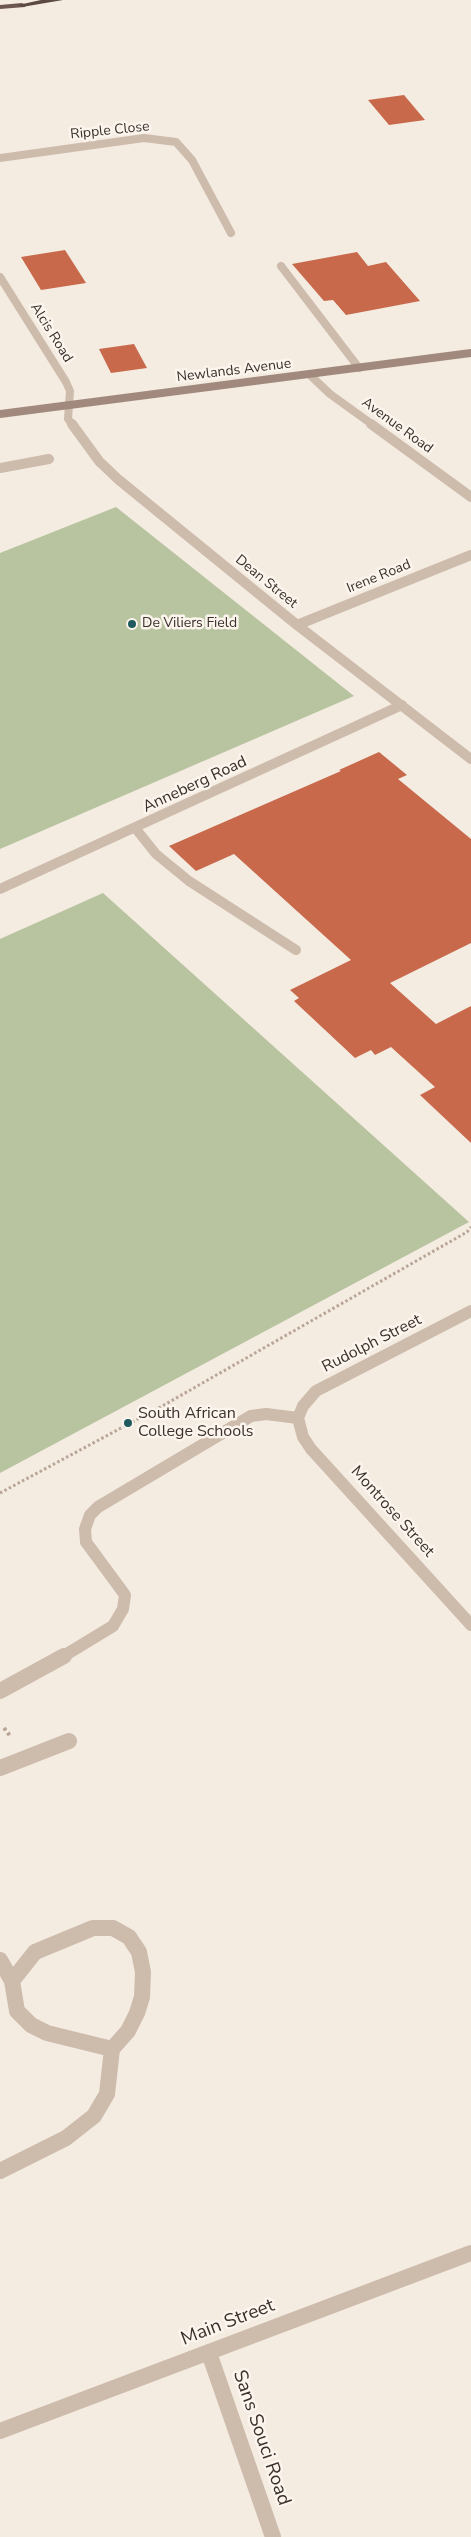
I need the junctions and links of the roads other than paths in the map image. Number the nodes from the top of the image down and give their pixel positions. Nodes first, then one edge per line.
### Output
1 (59, 0) edge
2 (22, 5) joint
3 (0, 7) edge
4 (0, 158) edge
5 (231, 233) dead end
6 (280, 266) dead end
7 (0, 277) edge
8 (471, 354) edge
9 (359, 368) junction
10 (310, 375) junction
11 (69, 406) junction
12 (0, 414) edge
13 (48, 459) dead end
14 (0, 468) edge
15 (471, 497) edge
16 (471, 555) edge
17 (297, 624) junction
18 (402, 705) junction
19 (471, 759) edge
20 (136, 829) junction
21 (0, 889) edge
22 (296, 950) dead end
23 (471, 1312) edge
24 (298, 1418) junction
25 (471, 1625) edge
26 (0, 1691) edge
27 (69, 1741) dead end
28 (0, 1768) edge
29 (0, 1960) edge
30 (12, 1981) junction
31 (112, 2049) junction
32 (0, 2171) edge
33 (471, 2253) edge
34 (209, 2353) junction
35 (0, 2430) edge
36 (273, 2537) edge

1 - 2 highway
2 - 3 highway
4 - 5 street, Ripple Close
6 - 9 street
7 - 11 street, Alcis Road
8 - 9 main road, Newlands Avenue
9 - 10 main road, Newlands Avenue
10 - 11 main road, Newlands Avenue
10 - 15 street, Avenue Road
11 - 12 main road, Newlands Avenue
11 - 17 street, Dean Street
13 - 14 street
16 - 17 street, Irene Road
17 - 18 street, Dean Street
18 - 19 street, Dean Street
18 - 20 street, Anneberg Road
20 - 21 street, Anneberg Road
20 - 22 street
23 - 24 street, Rudolph Street
24 - 25 street, Montrose Street
24 - 26 street
27 - 28 street
29 - 30 street
30 - 31 street
30 - 31 street
31 - 32 street
33 - 34 street, Main Street
34 - 35 street, Main Street
34 - 36 street, Sans Souci Road

